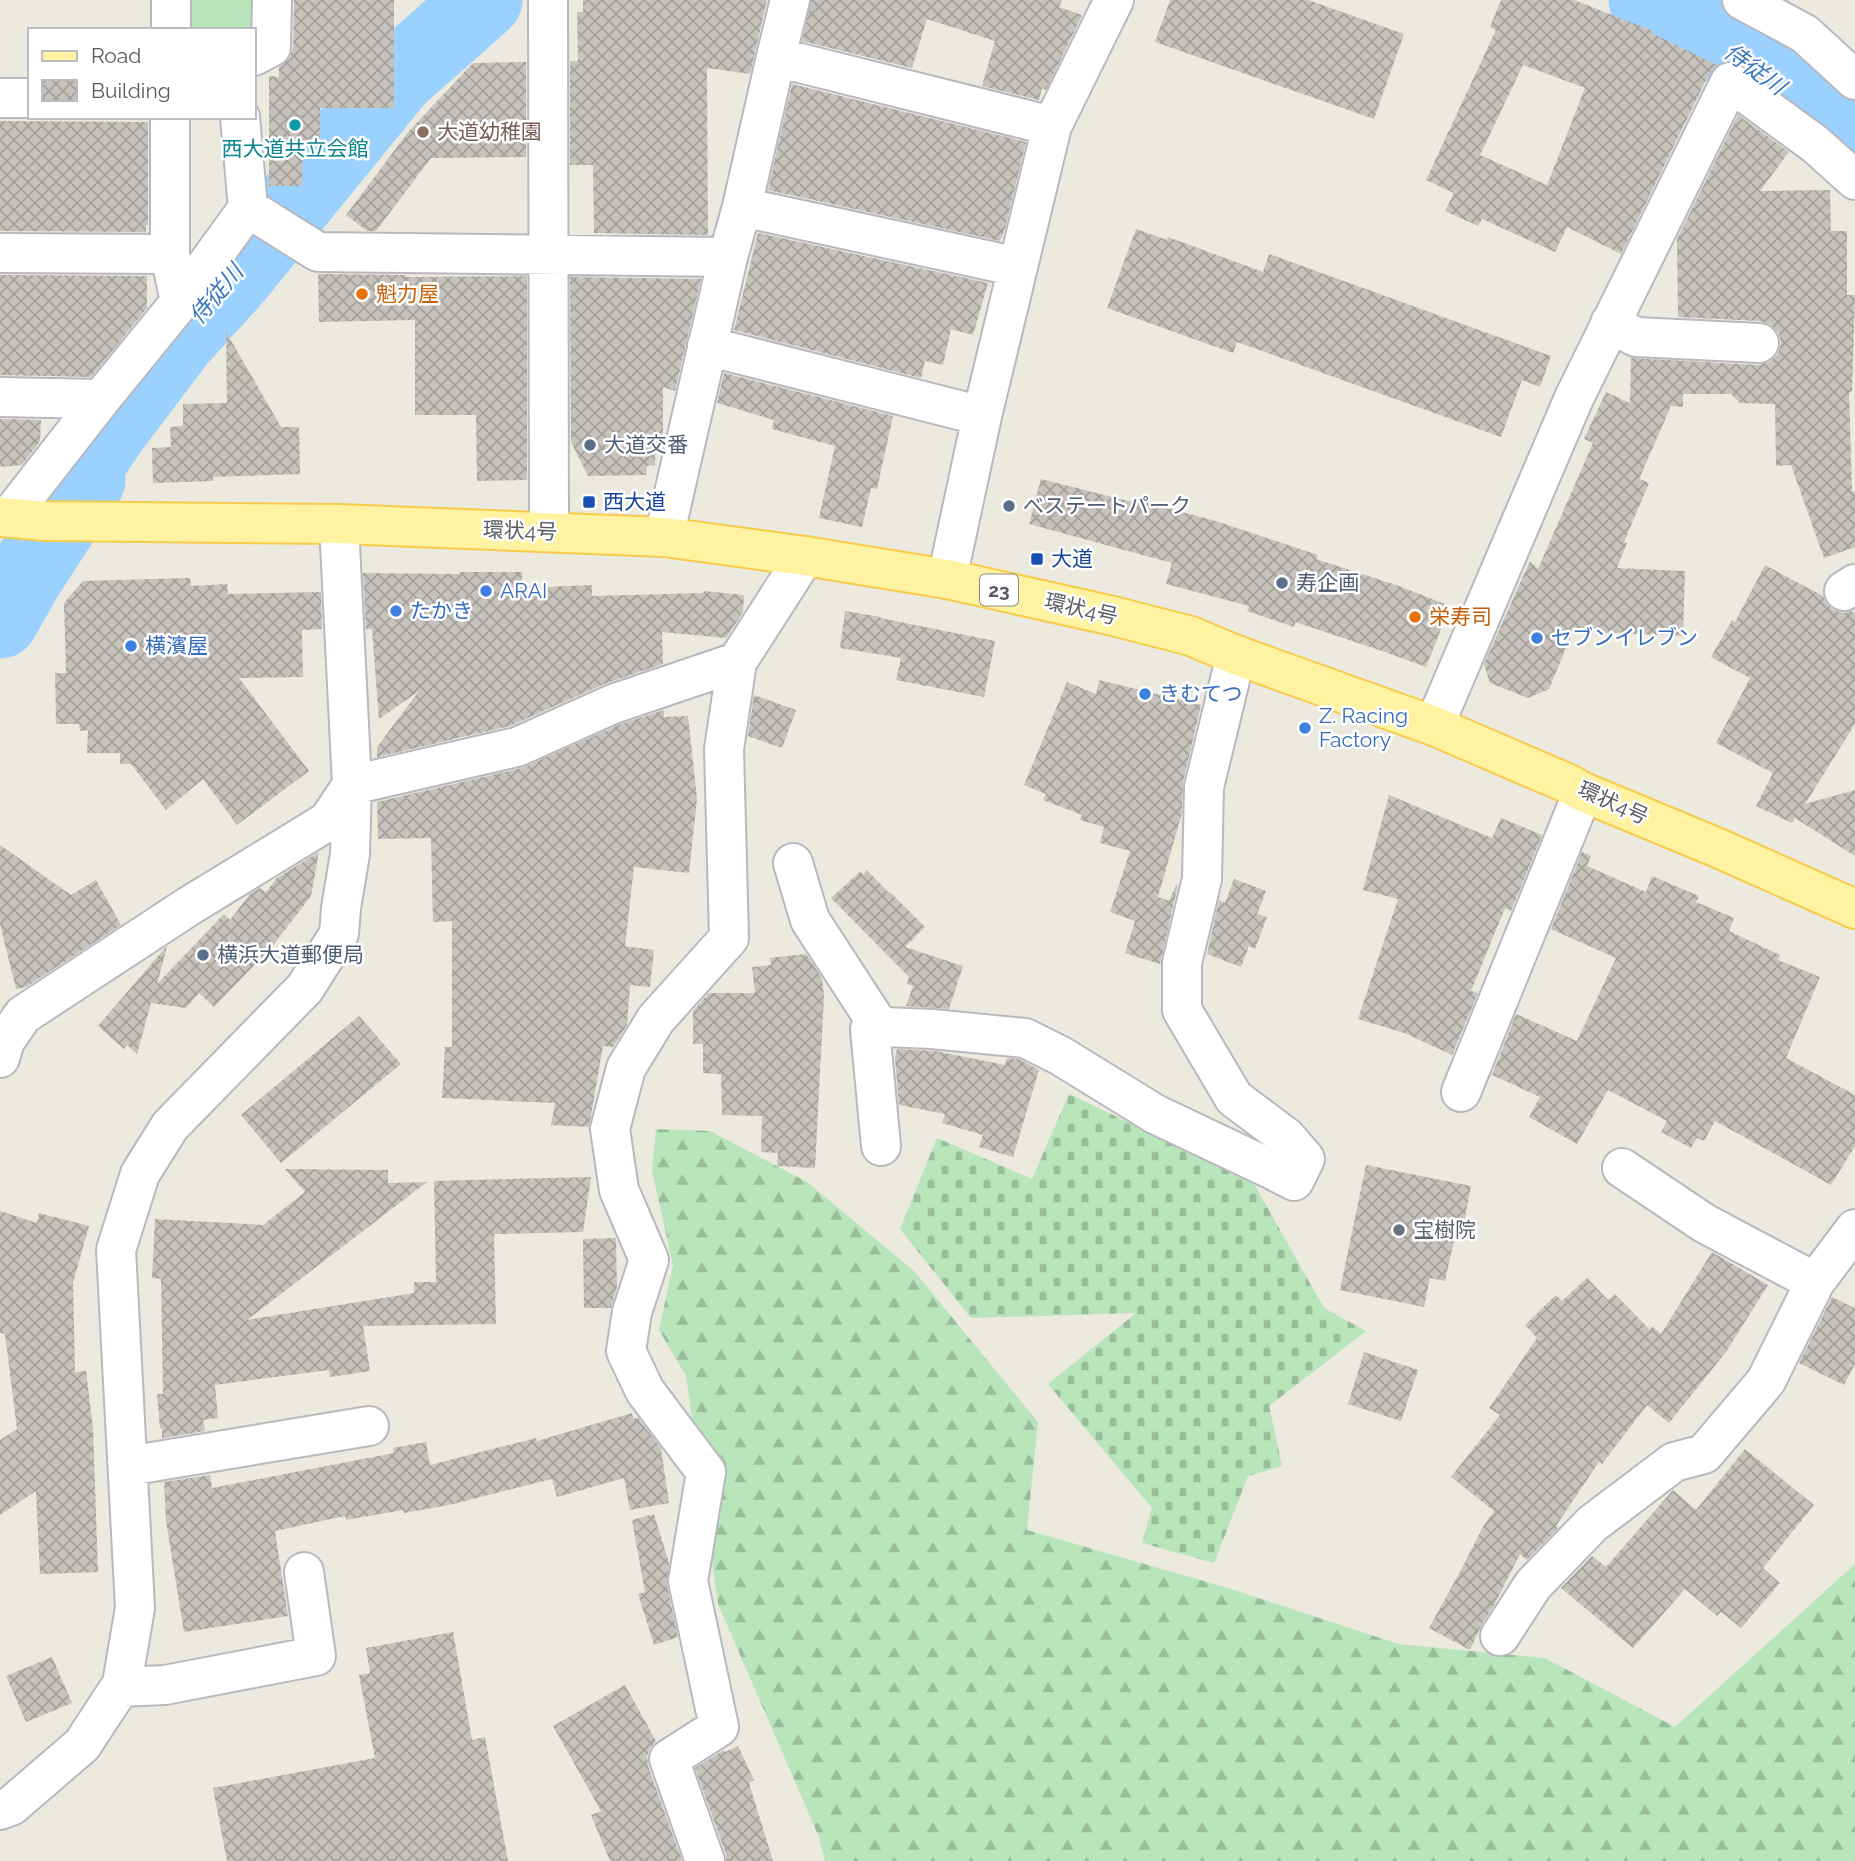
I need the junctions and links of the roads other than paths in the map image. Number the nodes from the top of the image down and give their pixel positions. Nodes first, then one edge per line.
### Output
1 (171, 0) edge
2 (272, 0) edge
3 (548, 0) edge
4 (790, 0) edge
5 (1114, 0) edge
6 (1742, 0) edge
7 (171, 28) edge
8 (256, 55) edge
9 (776, 57) junction
10 (1855, 80) edge
11 (0, 98) edge
12 (28, 98) edge
13 (170, 119) edge
14 (240, 119) edge
15 (1052, 125) junction
16 (1855, 180) edge
17 (742, 207) junction
18 (248, 208) junction
19 (0, 253) edge
20 (548, 253) junction
21 (170, 254) junction
22 (728, 257) junction
23 (1018, 267) junction
24 (180, 302) junction
25 (1610, 323) junction
26 (1759, 344) dead end
27 (707, 346) junction
28 (0, 397) edge
29 (102, 399) junction
30 (982, 415) junction
31 (5, 517) edge
32 (339, 524) junction
33 (549, 531) junction
34 (664, 537) junction
35 (805, 556) junction
36 (947, 579) junction
37 (1236, 655) junction
38 (737, 662) junction
39 (1434, 726) junction
40 (352, 785) junction
41 (1583, 792) junction
42 (793, 863) dead end
43 (1855, 909) edge
44 (875, 1020) junction
45 (0, 1058) edge
46 (1461, 1092) dead end
47 (881, 1146) dead end
48 (1622, 1168) dead end
49 (1855, 1229) edge
50 (1815, 1282) junction
51 (369, 1426) dead end
52 (128, 1466) junction
53 (304, 1572) dead end
54 (1500, 1636) dead end
55 (120, 1688) junction
56 (0, 1810) edge
57 (705, 1861) edge

1 - 7 street
2 - 8 street
3 - 20 street
4 - 9 street
5 - 15 street
6 - 10 street
9 - 15 street
9 - 17 street
11 - 12 street
13 - 21 street
14 - 18 street
15 - 23 street
16 - 25 street
17 - 22 street
17 - 23 street
18 - 20 street
18 - 24 street
19 - 21 street
20 - 22 street
20 - 33 street
21 - 24 street
22 - 27 street
23 - 30 street
24 - 29 street
25 - 26 street
25 - 39 street
27 - 30 street
27 - 34 street
28 - 29 street
29 - 31 street
30 - 36 street
31 - 32 main road, 環状4号 / 23
32 - 33 main road, 環状4号 / 23
32 - 40 street
33 - 34 main road, 環状4号 / 23
34 - 35 main road, 環状4号 / 23
35 - 36 main road, 環状4号 / 23
35 - 38 street
36 - 37 main road, 環状4号 / 23
37 - 39 main road, 環状4号 / 23
37 - 44 street
38 - 40 street
38 - 57 street
39 - 41 main road, 環状4号 / 23
40 - 45 street
40 - 52 street
41 - 43 main road, 環状4号 / 23
41 - 46 street
42 - 44 street
44 - 47 street
48 - 50 street
49 - 50 street
50 - 54 street
51 - 52 street
52 - 55 street
53 - 55 street
55 - 56 street

